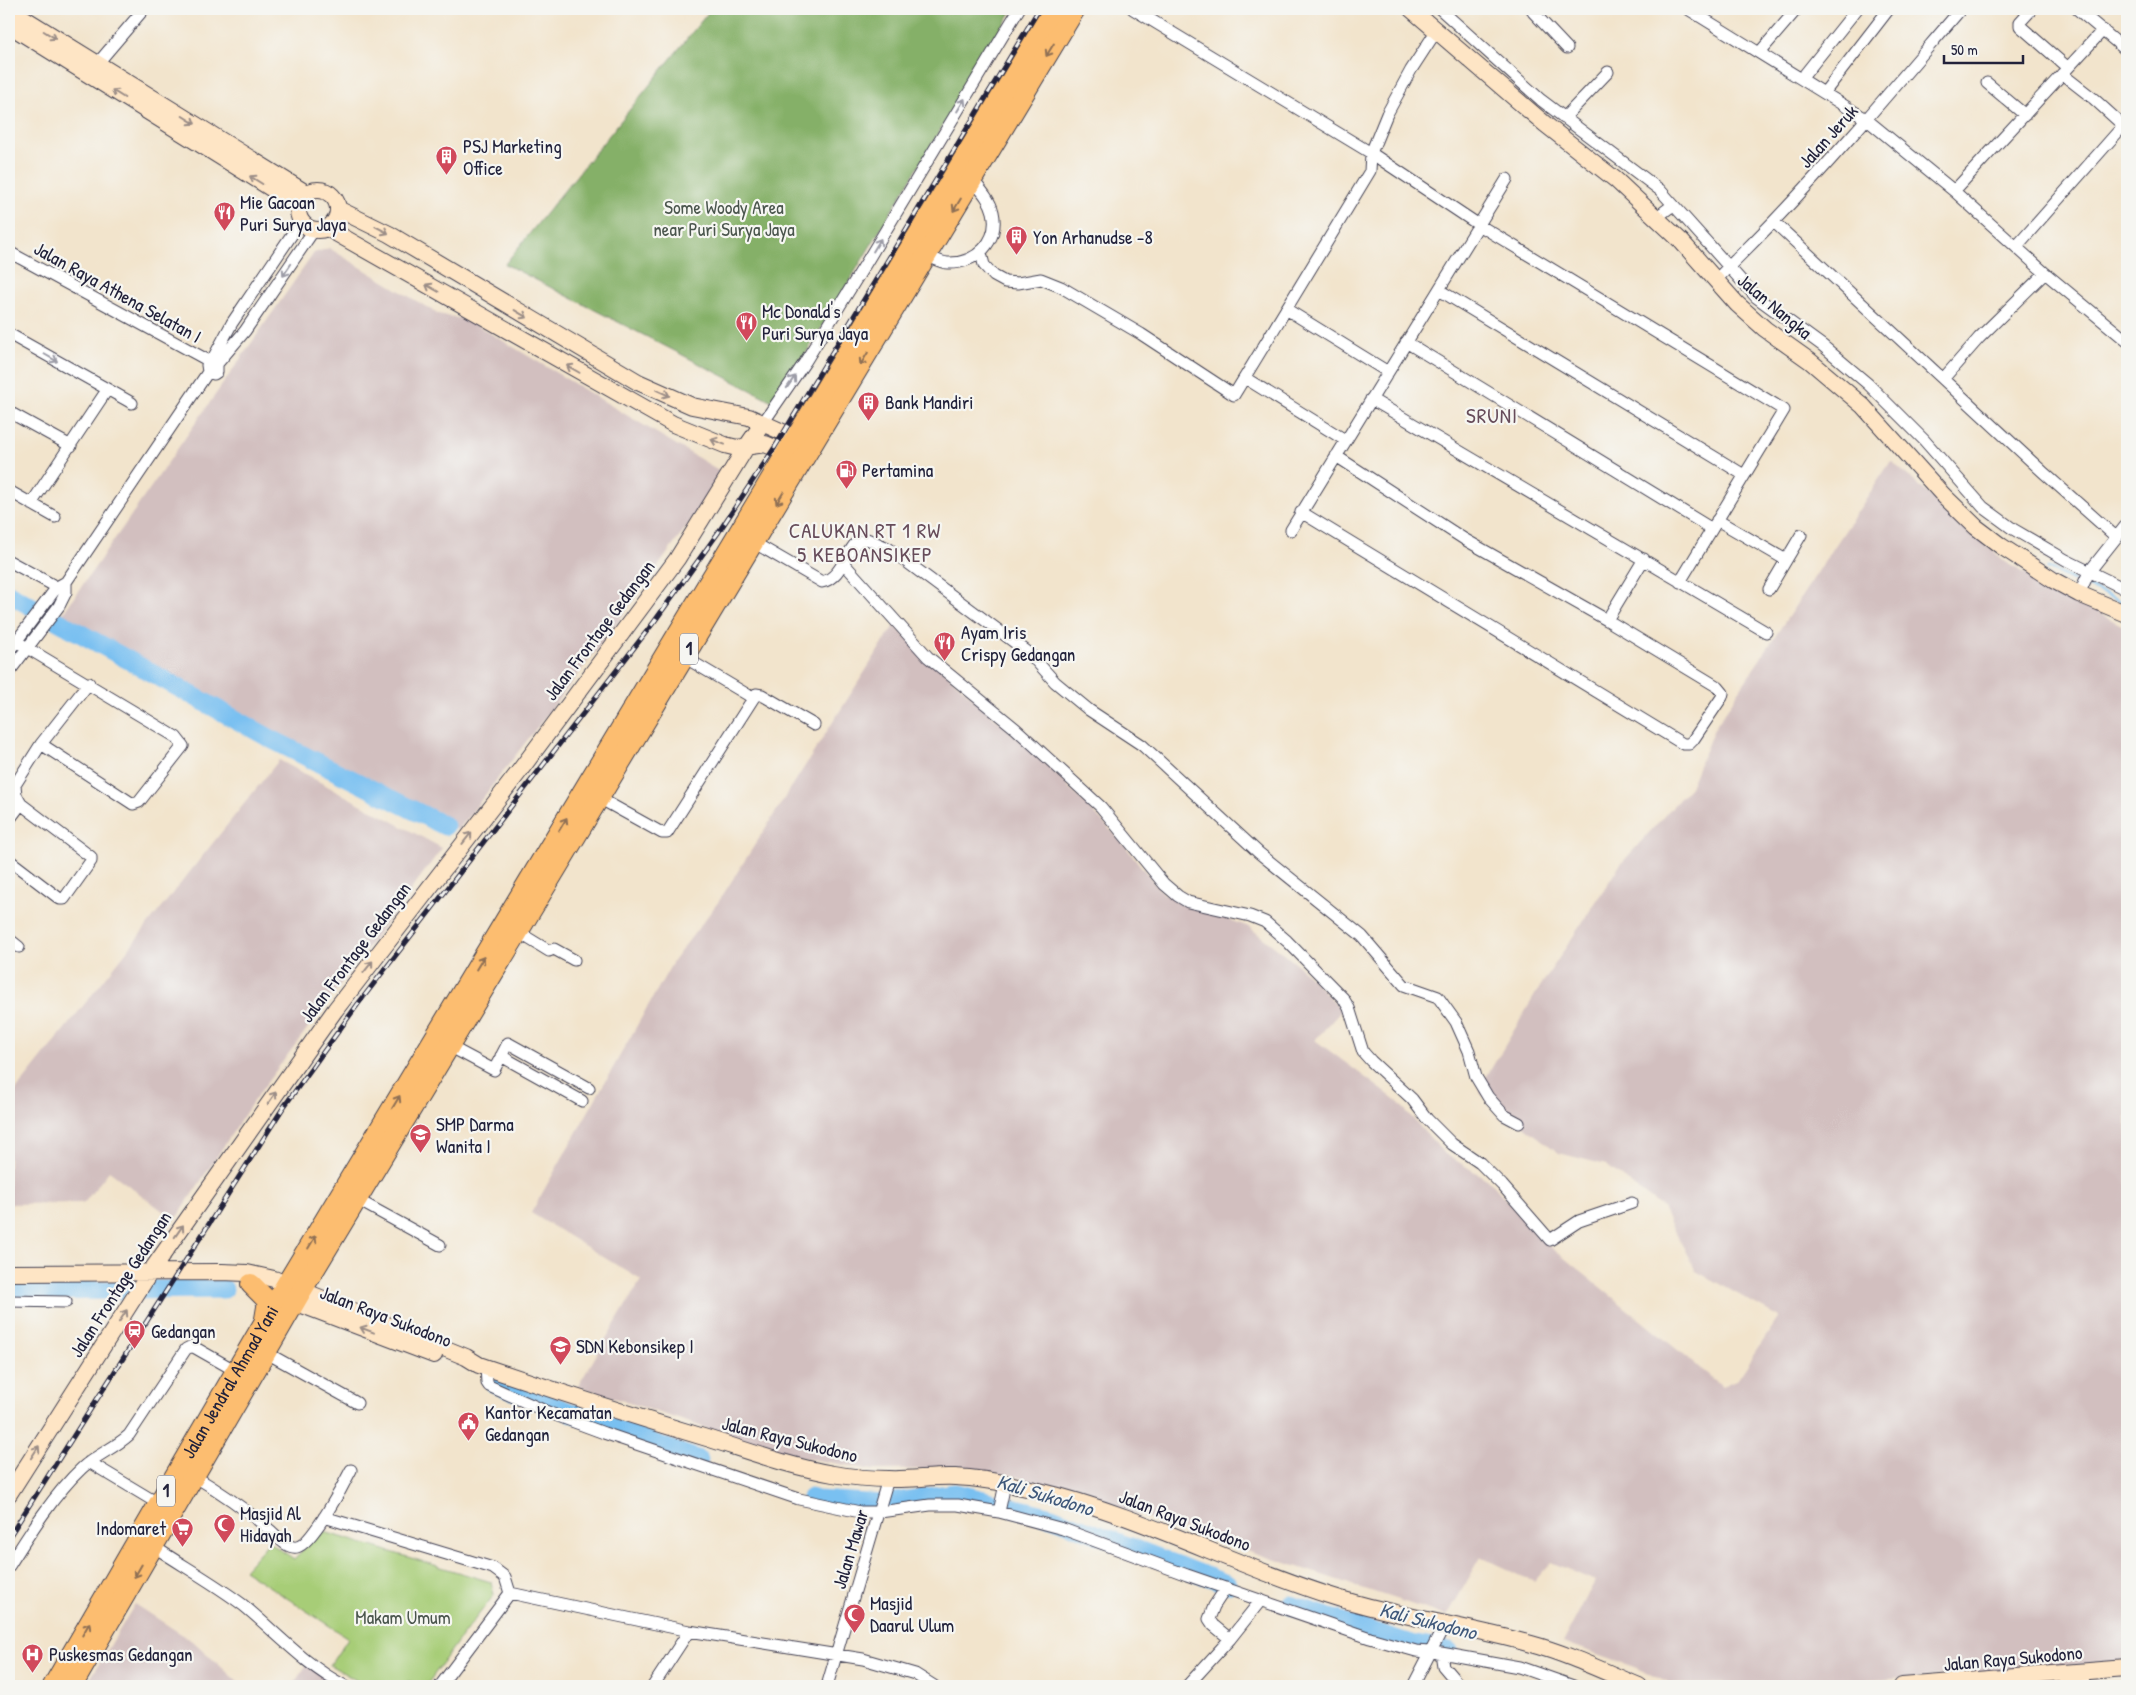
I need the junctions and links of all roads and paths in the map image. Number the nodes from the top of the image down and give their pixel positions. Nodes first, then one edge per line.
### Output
1 (9, 9) edge
2 (144, 9) edge
3 (1019, 9) edge
4 (1054, 9) edge
5 (1075, 9) edge
6 (1133, 9) edge
7 (1440, 9) edge
8 (1534, 9) edge
9 (1688, 9) edge
10 (1797, 9) edge
11 (1857, 9) edge
12 (1890, 9) edge
13 (1961, 9) edge
14 (2032, 9) edge
15 (2077, 9) edge
16 (1418, 11) edge
17 (9, 25) edge
18 (1437, 30) junction
19 (2102, 30) junction
20 (1567, 48) dead end
21 (2127, 51) edge
22 (1760, 52) junction
23 (97, 64) junction
24 (2065, 71) junction
25 (1608, 72) dead end
26 (1801, 79) junction
27 (1987, 83) dead end
28 (1824, 93) junction
29 (2025, 115) junction
30 (1564, 118) junction
31 (1866, 119) junction
32 (2125, 127) edge
33 (1371, 153) junction
34 (1507, 179) dead end
35 (972, 180) junction
36 (1954, 191) junction
37 (1672, 206) junction
38 (338, 209) junction
39 (309, 215) junction
40 (1658, 216) junction
41 (1774, 222) junction
42 (1479, 225) junction
43 (2016, 247) junction
44 (9, 252) edge
45 (981, 253) junction
46 (926, 256) junction
47 (2044, 273) junction
48 (1721, 274) junction
49 (1439, 290) junction
50 (1286, 309) junction
51 (9, 334) edge
52 (2127, 341) edge
53 (1406, 342) junction
54 (1802, 344) junction
55 (1822, 347) junction
56 (1811, 360) junction
57 (212, 366) junction
58 (1388, 372) junction
59 (1245, 378) junction
60 (1943, 379) junction
61 (107, 390) junction
62 (1371, 399) junction
63 (132, 403) dead end
64 (9, 412) edge
65 (763, 422) junction
66 (1345, 440) junction
67 (1923, 442) junction
68 (71, 446) junction
69 (747, 446) junction
70 (799, 449) junction
71 (1909, 454) junction
72 (1336, 456) junction
73 (1744, 475) junction
74 (9, 491) edge
75 (31, 504) junction
76 (1301, 512) junction
77 (55, 517) dead end
78 (1715, 524) junction
79 (2127, 524) edge
80 (1290, 530) dead end
81 (1801, 535) dead end
82 (2116, 536) junction
83 (753, 542) junction
84 (1644, 560) junction
85 (1786, 560) junction
86 (9, 561) edge
87 (843, 565) junction
88 (1680, 582) junction
89 (2084, 582) junction
90 (63, 587) junction
91 (1770, 589) dead end
92 (2127, 590) edge
93 (2127, 614) edge
94 (1607, 620) junction
95 (1766, 632) dead end
96 (13, 639) edge
97 (28, 648) junction
98 (9, 651) edge
99 (684, 657) junction
100 (9, 672) edge
101 (89, 683) junction
102 (753, 698) junction
103 (814, 725) dead end
104 (41, 744) junction
105 (599, 798) junction
106 (21, 804) junction
107 (9, 820) edge
108 (9, 860) edge
109 (518, 932) junction
110 (9, 939) edge
111 (19, 947) dead end
112 (574, 960) dead end
113 (449, 1046) junction
114 (501, 1056) junction
115 (589, 1088) dead end
116 (582, 1100) dead end
117 (1519, 1122) dead end
118 (356, 1199) junction
119 (1632, 1203) dead end
120 (440, 1245) dead end
121 (222, 1272) junction
122 (9, 1273) edge
123 (144, 1283) junction
124 (251, 1284) junction
125 (291, 1293) junction
126 (9, 1300) edge
127 (66, 1302) dead end
128 (261, 1328) junction
129 (265, 1352) junction
130 (482, 1366) junction
131 (236, 1371) junction
132 (357, 1403) dead end
133 (89, 1462) junction
134 (351, 1470) dead end
135 (194, 1476) junction
136 (887, 1484) junction
137 (1004, 1487) junction
138 (9, 1494) edge
139 (159, 1504) junction
140 (880, 1510) junction
141 (999, 1511) junction
142 (324, 1517) junction
143 (153, 1546) junction
144 (9, 1566) edge
145 (1226, 1588) junction
146 (510, 1593) junction
147 (1261, 1600) junction
148 (1443, 1628) junction
149 (689, 1631) junction
150 (1230, 1639) junction
151 (1435, 1652) junction
152 (837, 1655) junction
153 (2127, 1668) edge
154 (2082, 1680) edge
155 (444, 1685) edge
156 (53, 1686) edge
157 (72, 1686) edge
158 (345, 1686) edge
159 (654, 1686) edge
160 (827, 1686) edge
161 (934, 1686) edge
162 (1187, 1686) edge
163 (1413, 1686) edge
164 (1460, 1686) edge
165 (1571, 1686) edge
166 (1639, 1686) edge
167 (1902, 1686) edge

1 -> 23 street
2 - 23 street
65 -> 3 street
4 - 70 highway, 1
5 -> 35 highway, 1
6 - 33 street
7 - 30 street
8 - 20 street
9 - 22 street
10 - 22 street
11 - 26 street
12 - 28 street
13 - 31 street, Jalan Jeruk
14 - 24 street
15 - 19 street
16 - 18 street, Jalan Nangka
39 -> 17 street
18 - 33 street
18 - 40 street, Jalan Nangka
19 - 21 street
19 - 24 street
22 - 26 street
23 -> 39 street
24 - 29 street
24 - 32 street
25 - 30 street
26 - 28 street
27 - 29 street
28 - 31 street
29 - 36 street
30 - 37 street
31 - 36 street
31 - 41 street, Jalan Jeruk
32 - 43 street
33 - 42 street
33 - 50 street
34 - 42 street
35 - 45 street
35 -> 46 highway, 1
36 - 43 street
37 - 40 street
37 - 48 street
38 - 39 street
38 - 39 street
38 -> 65 street
39 - 57 street
69 -> 39 street
40 - 48 street, Jalan Nangka
41 - 48 street, Jalan Jeruk
41 - 60 street
42 - 49 street
42 - 73 street
43 - 47 street
44 - 57 street, Jalan Raya Athena Selatan I
45 - 46 street
45 - 59 street
46 -> 70 highway, 1
47 - 52 street
47 - 60 street
48 - 54 street, Jalan Nangka
49 - 53 street
49 - 73 street
50 - 58 street
50 - 59 street
51 -> 61 street
53 - 58 street
53 - 78 street
54 - 55 street
54 - 56 street, Jalan Nangka
55 - 56 street
55 - 67 street
56 - 71 street, Jalan Nangka
57 - 90 street
58 - 62 street
59 - 66 street
60 - 82 street
61 - 63 street
61 - 68 street
62 - 66 street
62 - 84 street
64 - 68 street
65 - 69 street, Jalan Frontage Gedangan
65 - 70 street
66 - 72 street
67 - 71 street
67 - 89 street
68 - 75 street
69 - 70 street
123 -> 69 street, Jalan Frontage Gedangan
70 -> 83 highway, 1
125 -> 70 highway, 1
71 - 89 street, Jalan Nangka
72 - 76 street
72 - 94 street
73 - 78 street
74 - 75 street
75 - 77 street
76 - 80 street
76 - 94 street
78 - 85 street
78 - 88 street
79 - 82 street
81 - 85 street
82 - 89 street
83 - 87 street
83 - 99 highway, 1
84 - 88 street
84 - 94 street
85 - 91 street
86 - 90 street
87 - 117 street
87 - 119 street
88 - 95 street
89 - 92 street
89 - 93 street, Jalan Nangka
90 - 96 street
90 - 97 street
96 - 97 street
96 - 98 street
97 - 100 street
97 - 101 street
99 - 102 street
99 - 105 highway, 1
101 - 104 street
101 - 104 street
102 - 103 street
102 - 105 street
104 - 106 street
105 - 109 highway, 1
106 - 107 street
106 - 108 street
109 - 112 street
109 - 113 highway, 1
110 - 111 street
113 - 114 street
113 - 118 highway, 1
114 - 115 street
114 - 116 street
118 - 120 street
118 - 125 highway, 1
121 - 123 street
121 - 124 street
121 - 125 street
122 - 123 street
138 -> 123 street, Jalan Frontage Gedangan
124 - 125 street
124 - 128 highway
125 - 128 highway, Jalan Jendral Ahmad Yani / 1
125 - 129 highway, Jalan Jendral Ahmad Yani / 1
125 - 130 street, Jalan Raya Sukodono
126 - 127 street
128 - 131 highway, Jalan Jendral Ahmad Yani / 1
129 - 132 street
129 - 135 highway, Jalan Jendral Ahmad Yani / 1
130 - 136 street, Jalan Raya Sukodono
130 - 140 street
131 - 133 street
131 - 139 highway, Jalan Jendral Ahmad Yani / 1
133 - 139 street
133 - 144 street
134 - 142 street
135 - 142 street
135 - 143 highway, Jalan Jendral Ahmad Yani / 1
136 - 137 street, Jalan Raya Sukodono
136 - 140 street, Jalan Mawar
137 - 141 street
137 - 148 street, Jalan Raya Sukodono
156 -> 139 highway, Jalan Jendral Ahmad Yani / 1
140 - 141 street
140 - 152 street, Jalan Mawar
141 - 145 street
142 - 146 street
143 -> 157 highway, Jalan Jendral Ahmad Yani / 1
143 - 158 street
145 - 147 street
145 - 150 street
146 - 149 street
146 - 155 street
147 - 150 street
147 - 151 street
148 - 151 street
148 - 166 street, Jalan Raya Sukodono
149 - 152 street
149 - 159 street
150 - 162 street
151 - 163 street
151 - 164 street
151 - 165 street
152 - 160 street, Jalan Mawar
152 - 161 street
153 - 154 street, Jalan Raya Sukodono
154 - 167 street, Jalan Raya Sukodono

